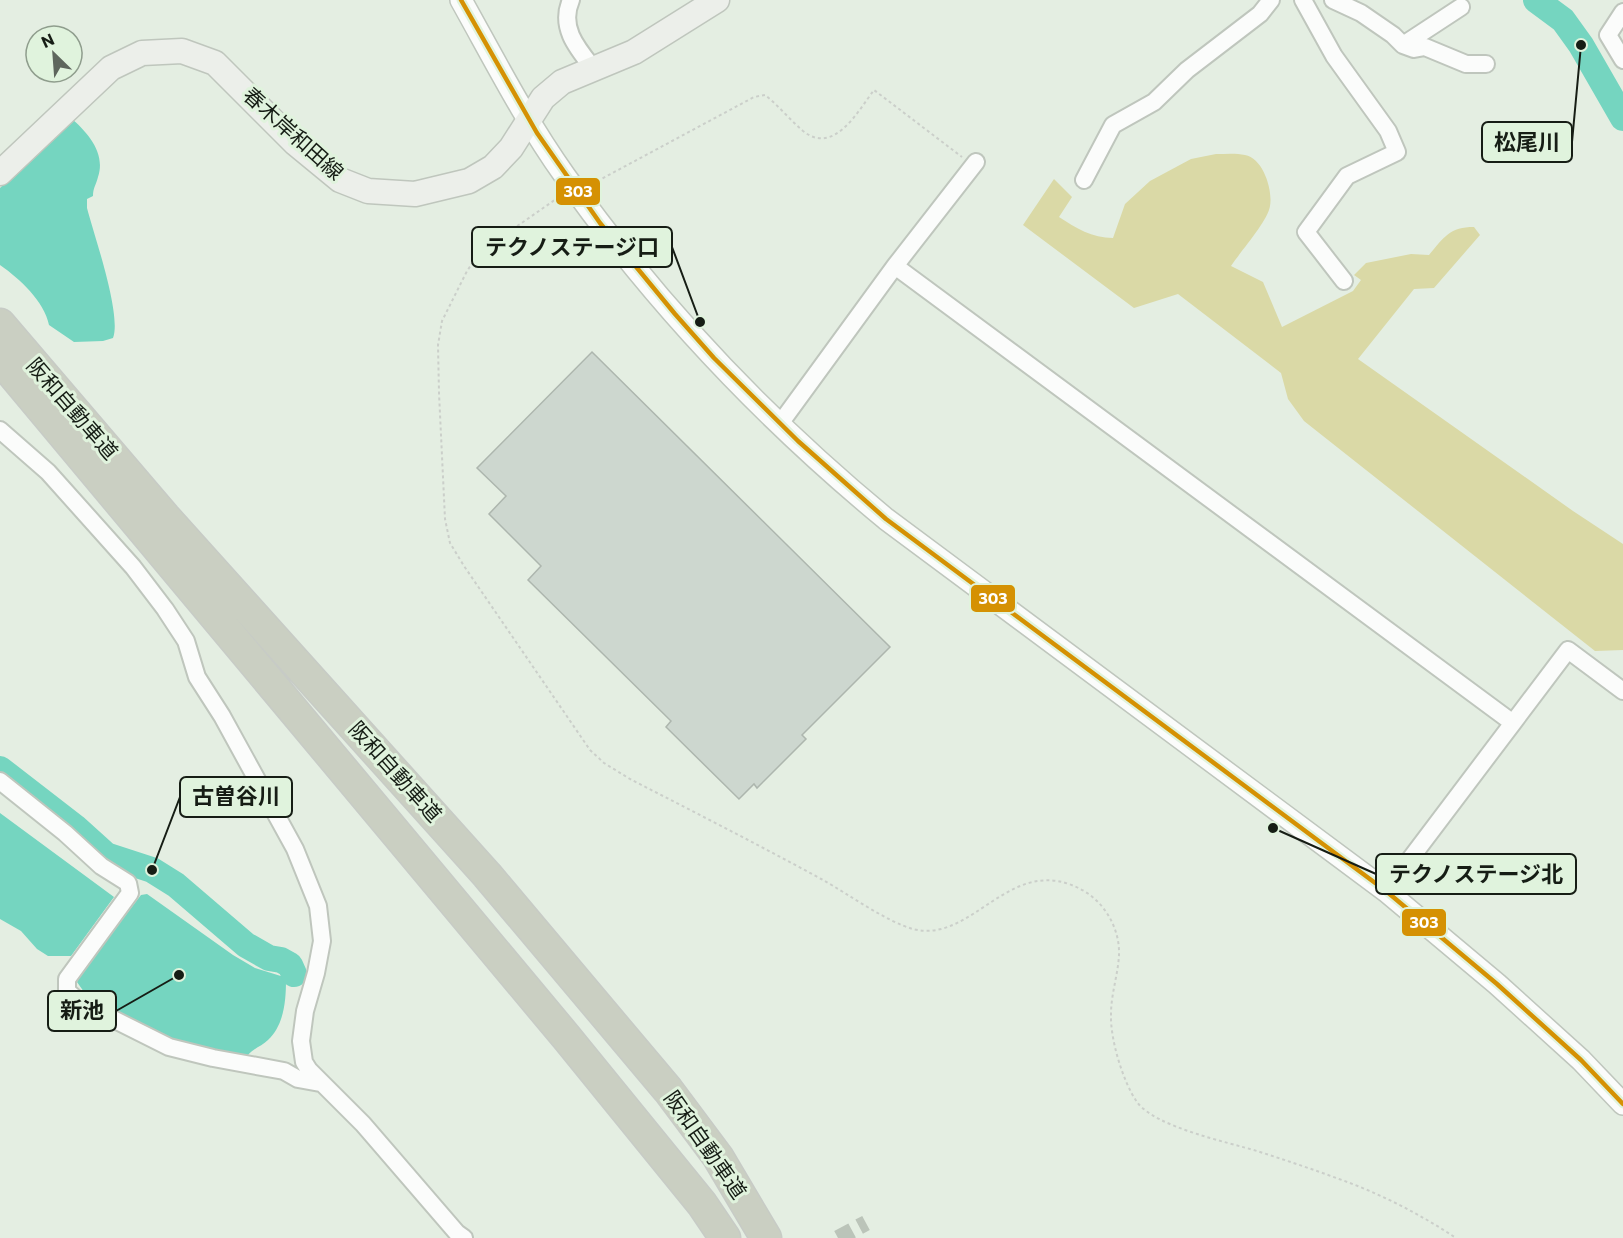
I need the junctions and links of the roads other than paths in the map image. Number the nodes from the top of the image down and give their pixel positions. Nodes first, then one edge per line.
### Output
1 (461, 0) edge
2 (572, 0) edge
3 (717, 0) edge
4 (1271, 0) edge
5 (1303, 0) edge
6 (1333, 0) edge
7 (1461, 7) dead end
8 (1623, 12) edge
9 (1403, 45) junction
10 (1623, 60) edge
11 (1486, 64) dead end
12 (593, 68) junction
13 (530, 121) junction
14 (976, 162) road end
15 (0, 173) edge
16 (1084, 180) dead end
17 (895, 266) junction
18 (1344, 281) dead end
19 (0, 324) edge
20 (0, 359) edge
21 (779, 425) junction
22 (0, 430) edge
23 (1623, 691) edge
24 (1513, 723) junction
25 (0, 781) edge
26 (1386, 891) junction
27 (320, 1083) junction
28 (1623, 1104) edge
29 (464, 1238) edge
30 (725, 1238) edge
31 (766, 1238) edge

1 - 13 street
2 - 12 street
3 - 12 main road, 春木岸和田線
4 - 16 street
5 - 18 street
6 - 9 street
7 - 9 street
8 - 10 street
9 - 11 street
12 - 13 main road, 春木岸和田線
13 - 15 main road, 春木岸和田線
13 - 21 street
14 - 17 street
17 - 21 street
17 - 24 street
19 - 31 highway, 阪和自動車道
20 - 30 highway, 阪和自動車道
21 - 26 street
22 - 27 street
23 - 24 street
24 - 26 street
25 - 27 street
26 - 28 street
27 - 29 street

